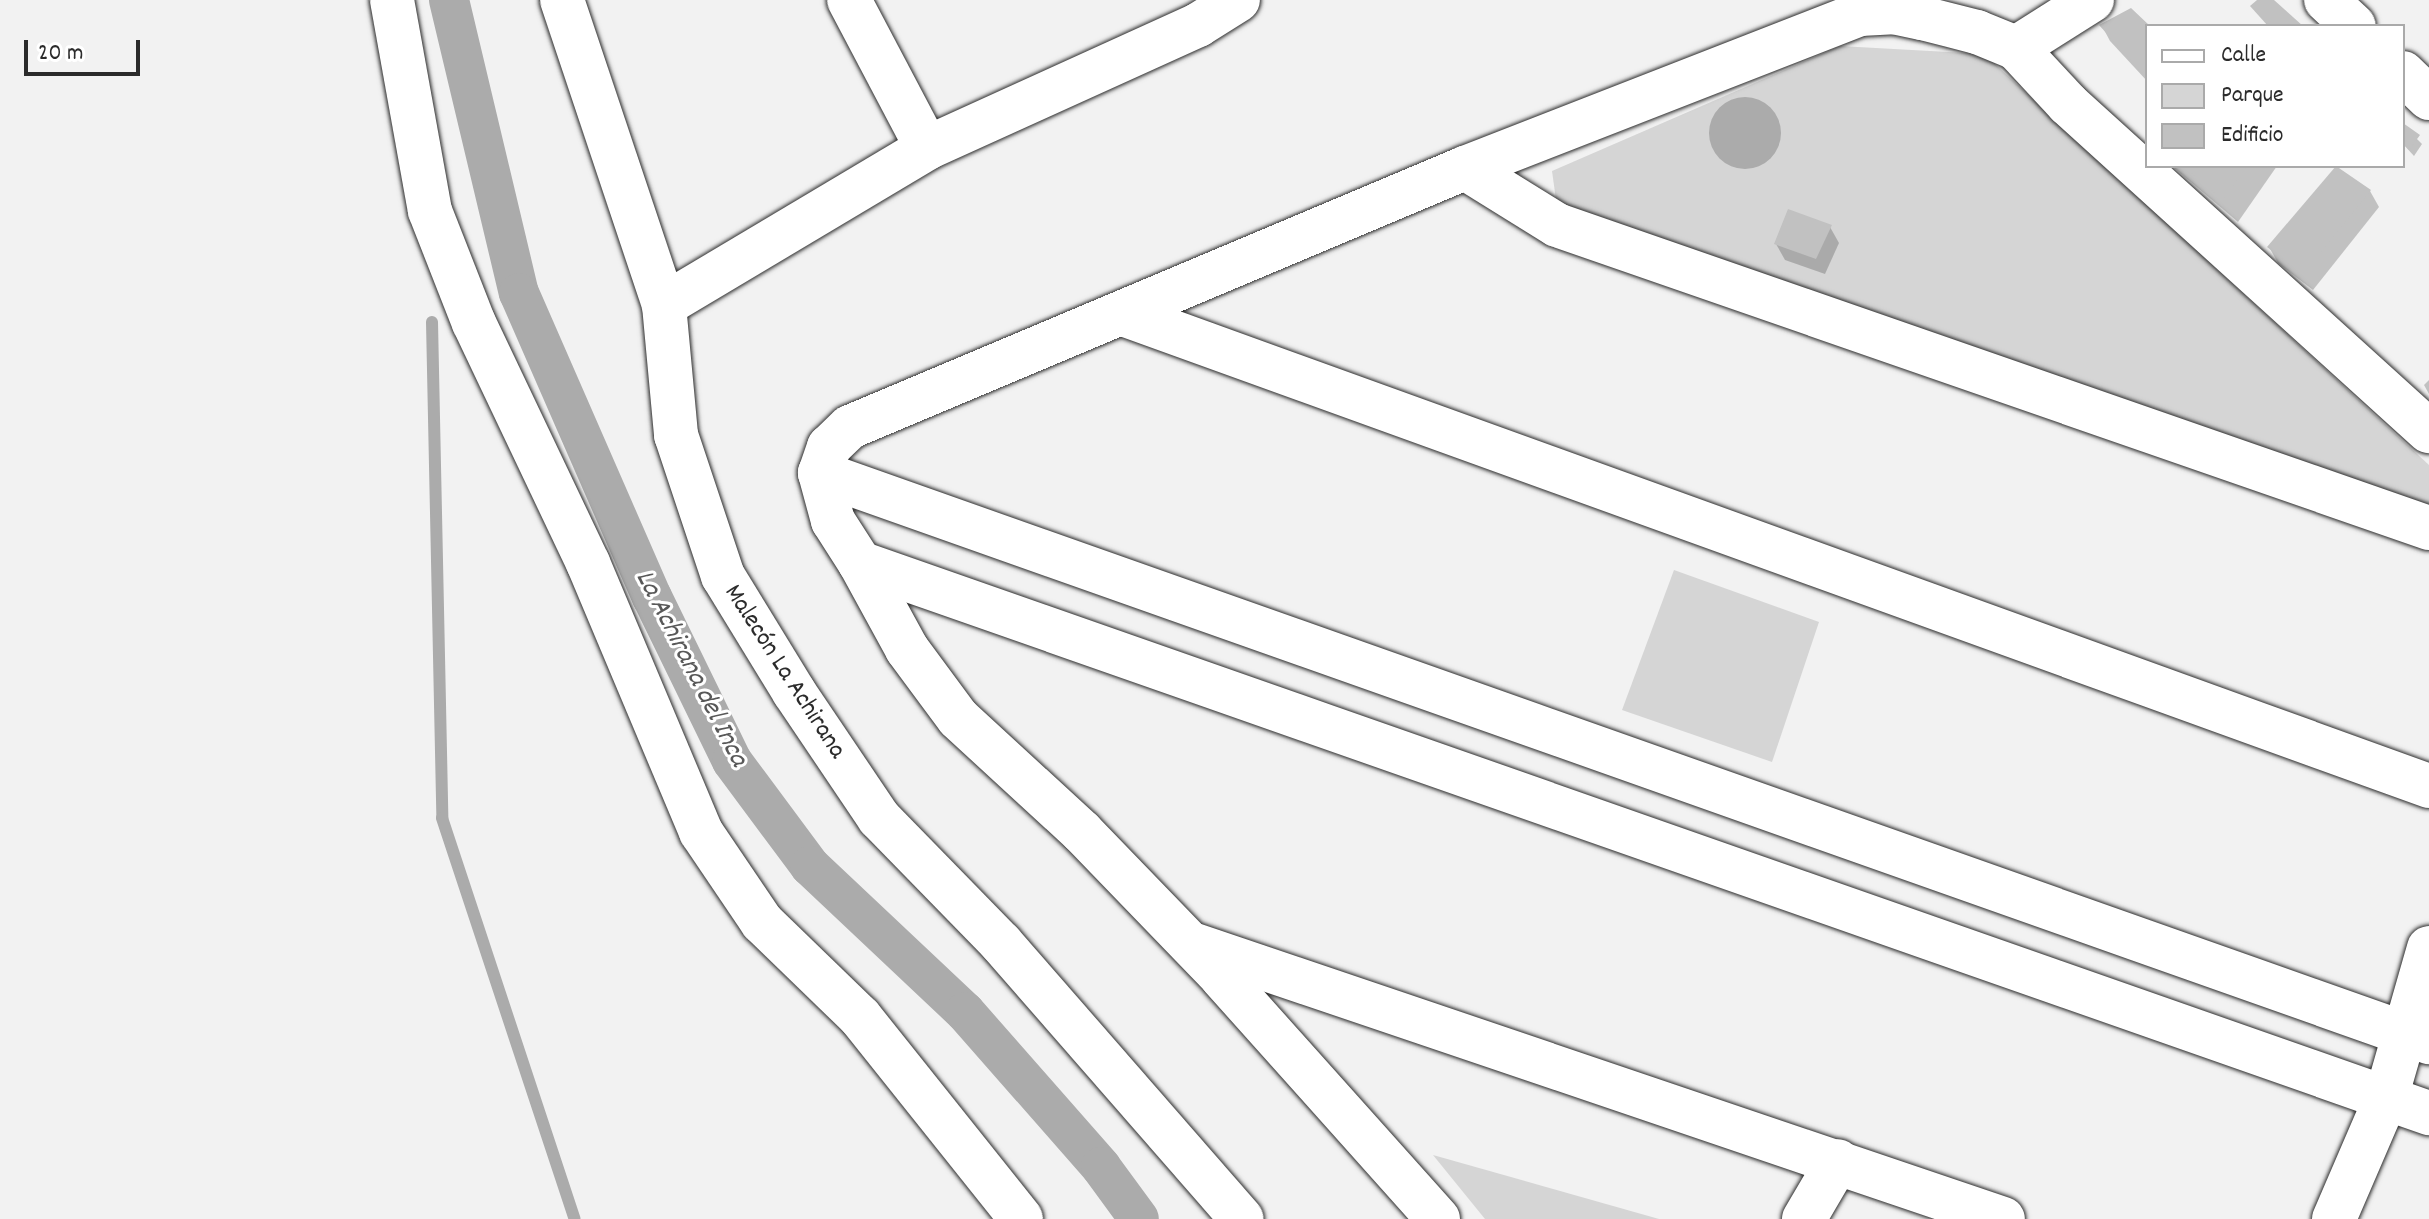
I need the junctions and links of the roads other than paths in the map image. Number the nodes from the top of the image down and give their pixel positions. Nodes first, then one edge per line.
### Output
1 (392, 0) edge
2 (562, 0) edge
3 (849, 0) edge
4 (1238, 0) edge
5 (2092, 0) edge
6 (2326, 0) edge
7 (1192, 12) edge
8 (2352, 24) edge
9 (2016, 48) junction
10 (2405, 75) edge
11 (2429, 98) edge
12 (927, 148) junction
13 (1465, 168) junction
14 (664, 305) junction
15 (1123, 314) junction
16 (2429, 431) edge
17 (820, 473) junction
18 (2429, 528) edge
19 (860, 563) junction
20 (2429, 786) edge
21 (1185, 942) junction
22 (2429, 948) edge
23 (2417, 1038) edge
24 (2386, 1098) junction
25 (2429, 1113) edge
26 (1838, 1161) junction
27 (1021, 1219) edge
28 (1242, 1219) edge
29 (1438, 1219) edge
30 (1804, 1219) edge
31 (2003, 1219) edge
32 (2334, 1219) edge

1 - 27 street
2 - 14 street, Malecón La Achirana
3 - 12 street
4 - 7 street
5 - 9 street
6 - 8 street
7 - 12 street
9 - 13 street
9 - 16 street
10 - 11 street
12 - 14 street
13 - 15 street
13 - 18 street
14 - 28 street, Malecón La Achirana
15 - 17 street
15 - 20 street
17 - 19 street
17 - 23 street
19 - 21 street
19 - 24 street
21 - 26 street
21 - 29 street
22 - 23 street
23 - 24 street
24 - 25 street
24 - 32 street
26 - 30 street
26 - 31 street

